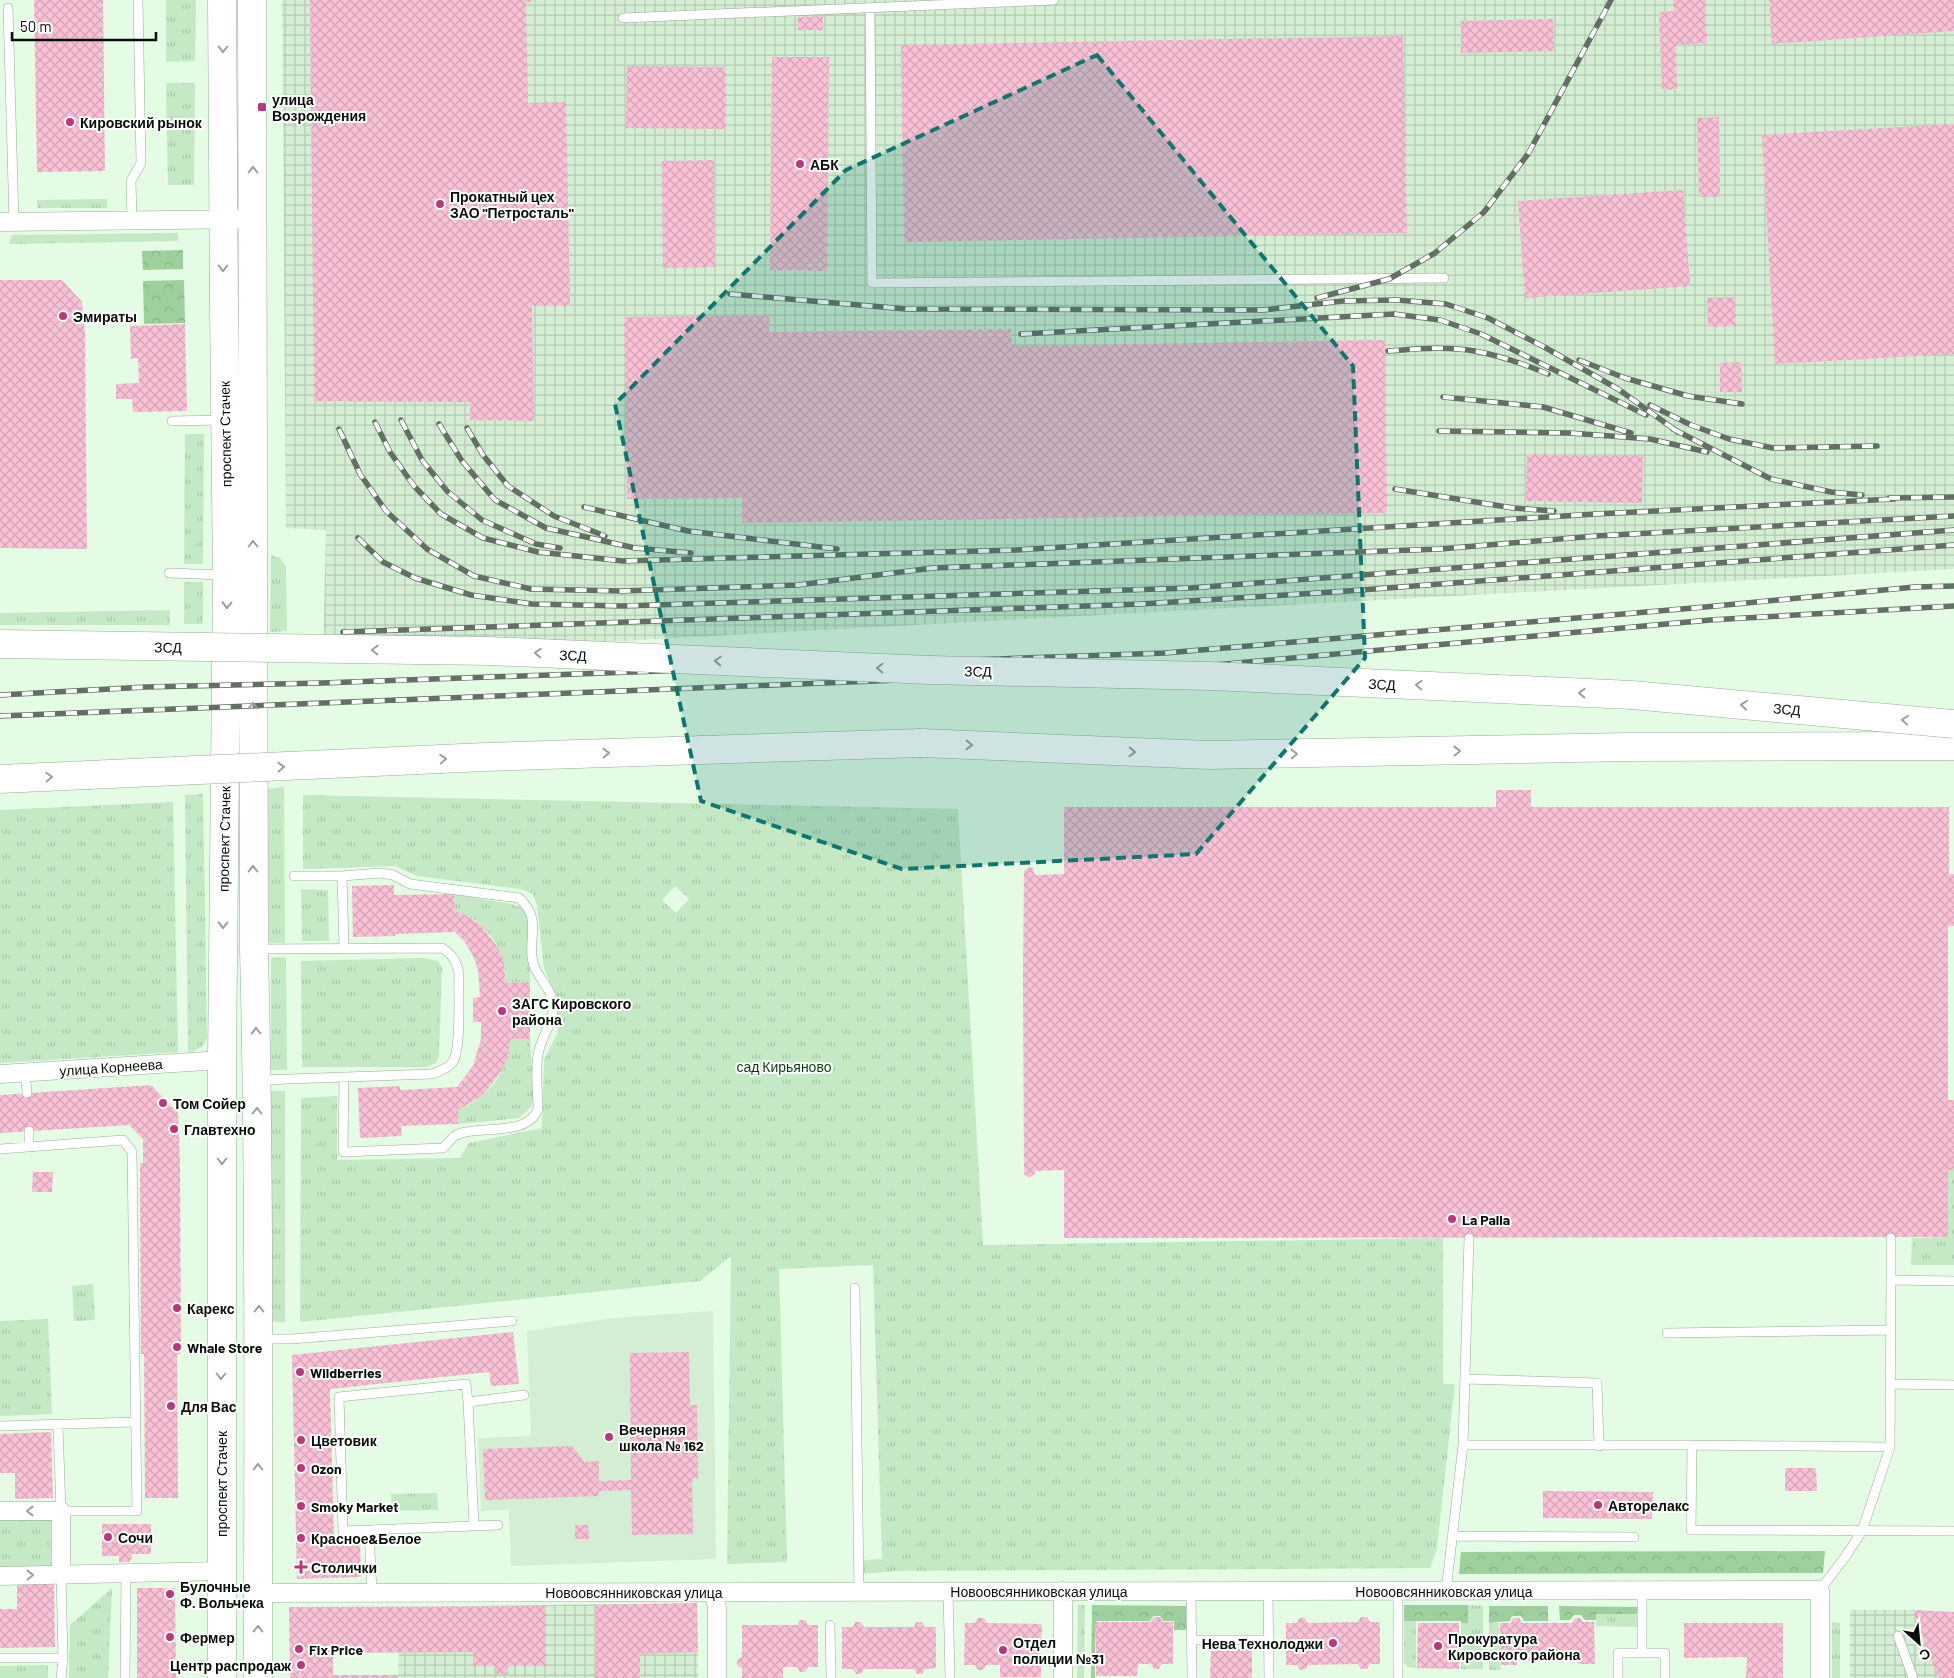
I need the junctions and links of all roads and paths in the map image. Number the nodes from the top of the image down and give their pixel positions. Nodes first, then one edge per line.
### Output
1 (138, 0) edge
2 (222, 0) edge
3 (252, 0) edge
4 (1054, 0) edge
5 (8, 8) dead end
6 (870, 8) junction
7 (623, 18) dead end
8 (5, 51) edge
9 (223, 219) junction
10 (253, 219) junction
11 (132, 220) junction
12 (7, 222) edge
13 (1444, 278) dead end
14 (225, 420) junction
15 (172, 421) dead end
16 (169, 573) dead end
17 (227, 576) junction
18 (0, 644) edge
19 (1954, 724) edge
20 (1954, 746) edge
21 (0, 780) edge
22 (294, 876) dead end
23 (342, 876) junction
24 (344, 948) junction
25 (254, 950) junction
26 (222, 1060) junction
27 (25, 1072) junction
28 (0, 1074) edge
29 (344, 1077) junction
30 (257, 1080) junction
31 (26, 1093) dead end
32 (29, 1131) dead end
33 (29, 1146) junction
34 (0, 1148) edge
35 (1469, 1238) dead end
36 (1891, 1238) dead end
37 (1891, 1280) junction
38 (1954, 1281) edge
39 (855, 1288) dead end
40 (512, 1322) dead end
41 (1889, 1330) junction
42 (1667, 1333) dead end
43 (259, 1339) junction
44 (1465, 1379) junction
45 (1890, 1384) junction
46 (1954, 1384) edge
47 (524, 1395) dead end
48 (468, 1402) junction
49 (135, 1422) junction
50 (58, 1425) junction
51 (0, 1426) edge
52 (1463, 1445) junction
53 (1692, 1445) junction
54 (1599, 1446) junction
55 (1890, 1447) junction
56 (0, 1511) edge
57 (61, 1511) junction
58 (474, 1525) junction
59 (498, 1525) dead end
60 (369, 1531) junction
61 (1862, 1531) junction
62 (1954, 1531) edge
63 (1453, 1536) junction
64 (1634, 1537) dead end
65 (221, 1572) junction
66 (126, 1573) junction
67 (61, 1575) junction
68 (0, 1576) edge
69 (1642, 1590) junction
70 (1820, 1590) junction
71 (1063, 1591) junction
72 (1191, 1591) junction
73 (1268, 1591) junction
74 (1398, 1591) junction
75 (1446, 1591) junction
76 (258, 1592) junction
77 (372, 1592) junction
78 (713, 1592) junction
79 (858, 1592) junction
80 (948, 1592) junction
81 (830, 1625) dead end
82 (1898, 1636) dead end
83 (1192, 1640) junction
84 (1269, 1640) junction
85 (1642, 1653) junction
86 (0, 1658) edge
87 (63, 1658) junction
88 (61, 1678) edge
89 (125, 1678) edge
90 (222, 1678) edge
91 (258, 1678) edge
92 (717, 1678) edge
93 (831, 1678) edge
94 (950, 1678) edge
95 (1063, 1678) edge
96 (1192, 1678) edge
97 (1269, 1678) edge
98 (1398, 1678) edge
99 (1618, 1678) edge
100 (1665, 1678) edge
101 (1820, 1678) edge
102 (1913, 1678) edge

1 - 11 lane
2 -> 9 main road, проспект Стачек
10 -> 3 main road, проспект Стачек
4 - 6 lane
5 - 8 lane
6 - 7 lane
6 - 13 lane
8 - 12 lane
9 - 10 street
9 - 11 street
9 -> 14 main road, проспект Стачек
25 -> 10 main road, проспект Стачек
11 - 12 street
14 - 15 lane
14 - 17 main road, проспект Стачек
16 - 17 lane
17 -> 26 main road, проспект Стачек
19 -> 18 main road, ЗСД, bridge
21 -> 20 main road, bridge
22 - 23 lane
23 - 24 lane
23 - 29 lane
24 - 25 lane
24 - 29 lane
30 -> 25 main road, проспект Стачек
26 - 27 street, улица Корнеева
26 -> 65 main road, проспект Стачек
27 - 28 street, улица Корнеева
27 - 31 lane
29 - 30 lane
43 -> 30 main road, проспект Стачек
32 - 33 lane
33 - 34 lane
33 - 49 lane
35 - 44 lane
36 - 37 lane
37 - 38 lane
37 - 41 lane
39 - 79 lane
40 - 43 lane
41 - 42 lane
41 - 45 lane
76 -> 43 main road, проспект Стачек
44 - 52 lane
44 - 54 lane
45 - 46 lane
45 - 55 lane
47 - 48 lane
48 - 58 lane
48 - 60 lane
49 - 50 lane
49 - 57 lane
50 - 51 lane
50 - 57 lane
52 - 54 lane
52 - 63 lane
53 - 54 lane
53 - 55 lane
53 - 61 lane
55 - 61 lane
57 -> 56 street
57 - 67 street
58 - 59 lane
58 - 60 lane
60 - 77 lane
61 - 62 lane
61 - 70 lane
63 - 64 lane
63 - 75 lane
65 - 66 street
65 - 90 main road, проспект Стачек
66 - 67 street
66 - 89 lane
68 -> 67 street
67 - 87 lane
69 - 70 street, Новоовсянниковская улица
69 - 75 street, Новоовсянниковская улица
69 - 85 lane
70 - 101 street
71 - 72 street, Новоовсянниковская улица
71 - 80 street, Новоовсянниковская улица
71 - 95 street
72 - 73 street, Новоовсянниковская улица
72 - 83 lane
73 - 74 street, Новоовсянниковская улица
73 - 84 lane
74 - 75 street, Новоовсянниковская улица
74 - 98 lane
76 - 77 street, Новоовсянниковская улица
91 -> 76 main road, проспект Стачек
77 - 78 street, Новоовсянниковская улица
78 - 79 street, Новоовсянниковская улица
78 - 92 street
79 - 80 street, Новоовсянниковская улица
80 - 94 lane
81 - 93 lane
82 - 102 lane
83 - 84 lane
83 - 96 lane
84 - 97 lane
85 - 99 lane
85 - 100 lane
86 - 87 lane
87 - 88 lane

